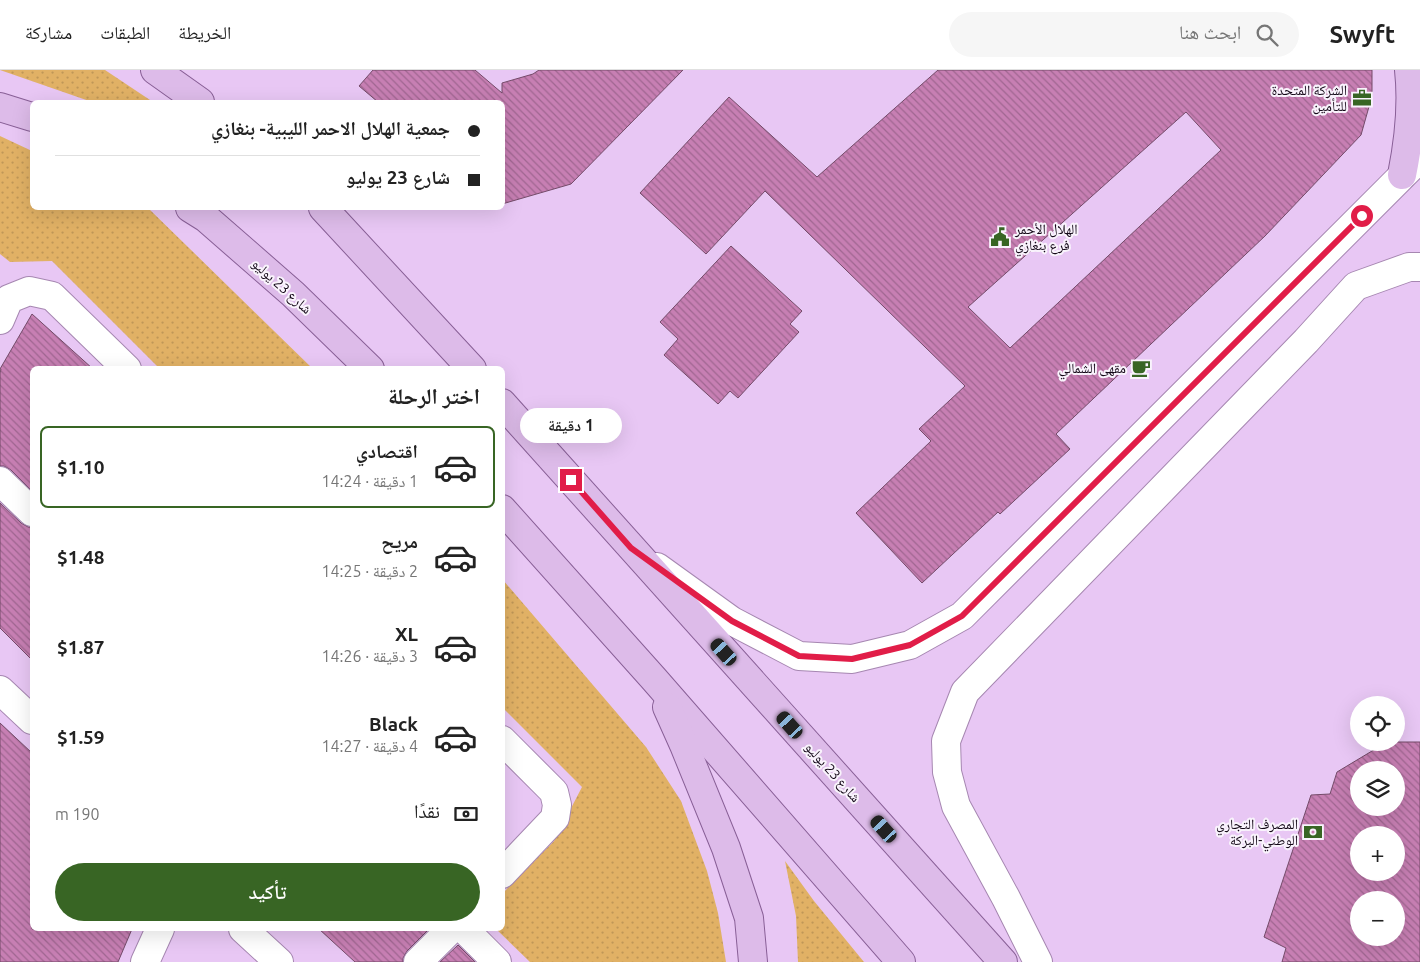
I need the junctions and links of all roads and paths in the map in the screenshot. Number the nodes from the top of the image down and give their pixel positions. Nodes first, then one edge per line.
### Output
1 (155, 70) edge
2 (1409, 70) edge
3 (197, 100) edge
4 (0, 107) edge
5 (30, 116) edge
6 (1411, 167) edge
7 (193, 210) edge
8 (325, 210) edge
9 (1420, 266) edge
10 (0, 320) edge
11 (124, 366) edge
12 (367, 366) edge
13 (469, 366) edge
14 (505, 406) edge
15 (0, 481) edge
16 (30, 510) edge
17 (505, 512) edge
18 (631, 548) junction
19 (654, 679) junction
20 (0, 690) edge
21 (30, 718) edge
22 (505, 743) edge
23 (505, 871) edge
24 (159, 931) edge
25 (245, 931) edge
26 (449, 931) edge
27 (466, 931) edge
28 (145, 962) edge
29 (279, 962) edge
30 (418, 962) edge
31 (497, 962) edge
32 (753, 962) edge
33 (901, 962) edge
34 (1003, 962) edge
35 (1038, 962) edge

1 - 3 main road
2 - 6 main road
4 - 5 main road
6 - 18 street
7 - 12 main road, شارع 23 يوليو
8 - 13 main road
9 - 35 street
10 - 11 street
14 - 18 main road, شارع 23 يوليو
15 - 16 street
17 - 19 main road
18 - 34 main road, شارع 23 يوليو
19 - 32 main road
19 - 33 main road
20 - 21 street
22 - 23 street
24 - 28 street
25 - 29 street
26 - 30 street
27 - 31 street

